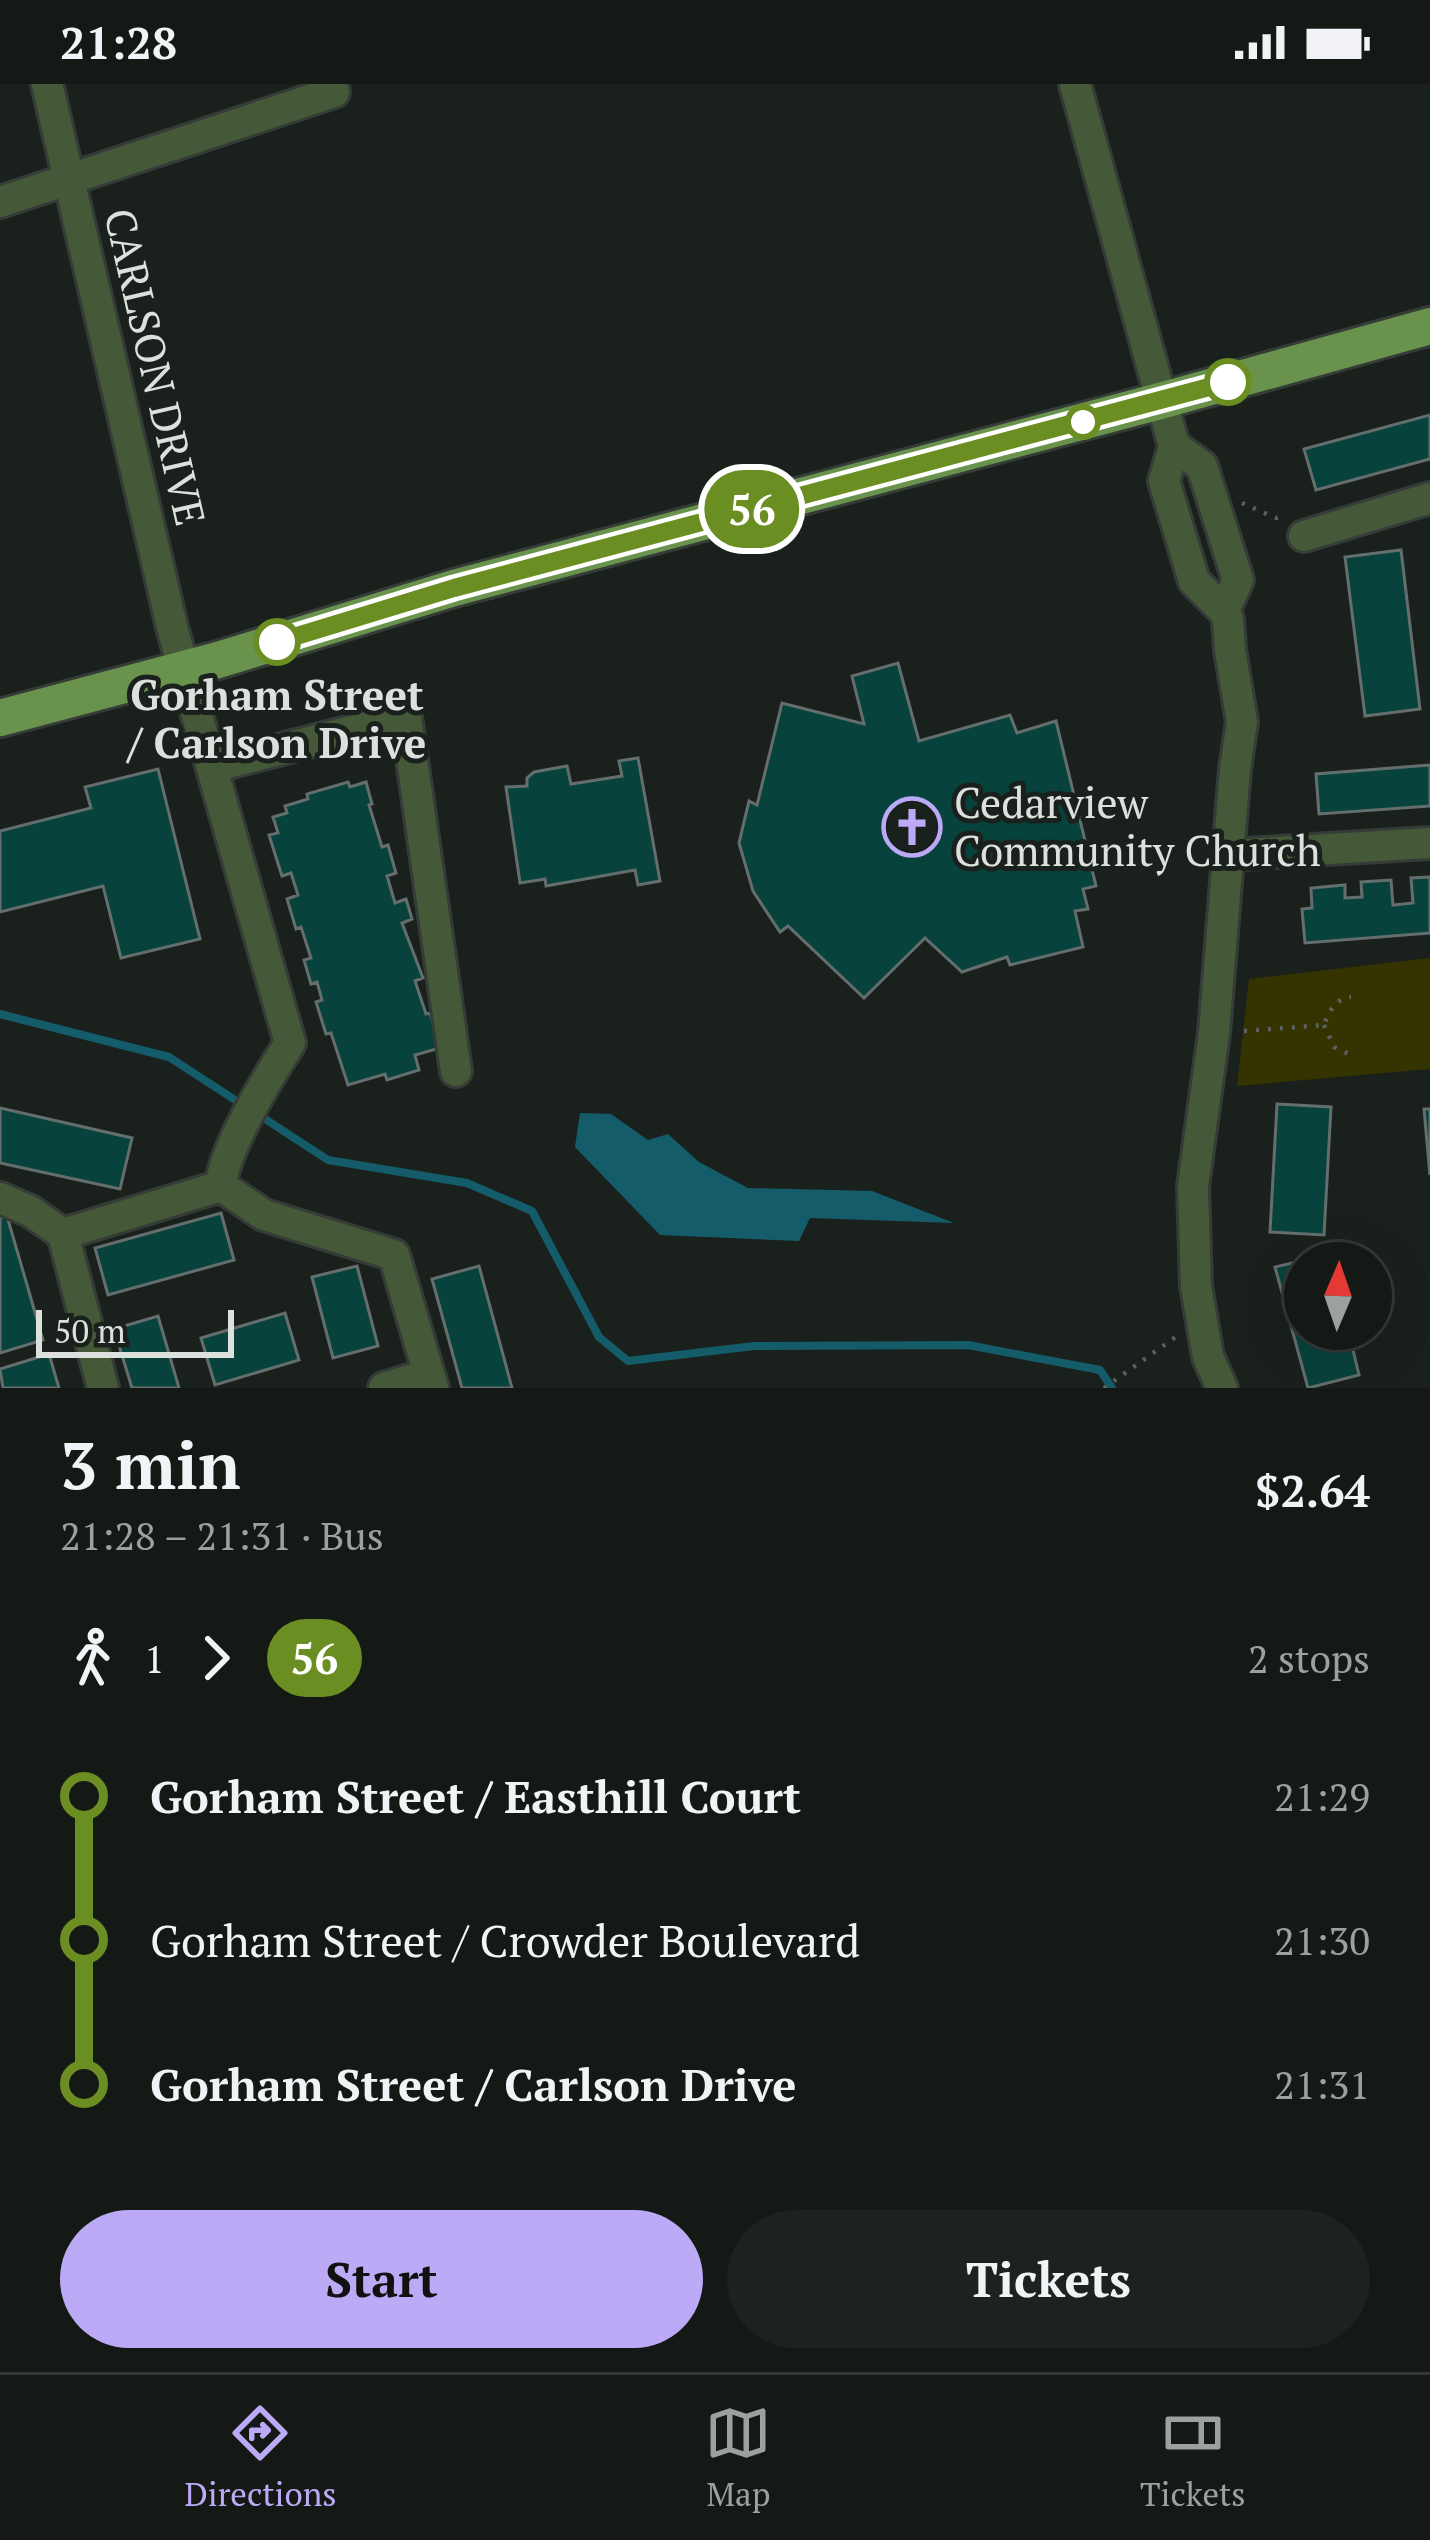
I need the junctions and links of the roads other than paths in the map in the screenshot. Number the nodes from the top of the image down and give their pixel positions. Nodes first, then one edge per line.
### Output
1 (46, 84) edge
2 (1075, 84) edge
3 (334, 92) dead end
4 (69, 180) junction
5 (0, 202) edge
6 (1430, 326) edge
7 (1160, 401) junction
8 (1174, 446) junction
9 (1429, 503) edge
10 (1304, 536) road end
11 (1224, 610) junction
12 (184, 669) junction
13 (0, 718) edge
14 (212, 767) junction
15 (1430, 843) edge
16 (1229, 855) junction
17 (456, 1071) dead end
18 (221, 1186) junction
19 (0, 1198) edge
20 (63, 1234) junction
21 (431, 1381) edge
22 (103, 1388) edge
23 (384, 1388) edge
24 (1222, 1388) edge

1 - 4 street, CARLSON DRIVE
2 - 7 street
3 - 4 street
4 - 5 street
4 - 12 street, CARLSON DRIVE
6 - 7 main road
7 - 8 street
7 - 12 main road
8 - 11 street
8 - 11 street
9 - 10 street
11 - 16 street
12 - 13 main road
12 - 14 street, CARLSON DRIVE
14 - 17 street
14 - 18 street, CARLSON DRIVE
15 - 16 street
16 - 24 street
18 - 20 street
18 - 21 street
19 - 20 street
20 - 22 street
21 - 23 street

